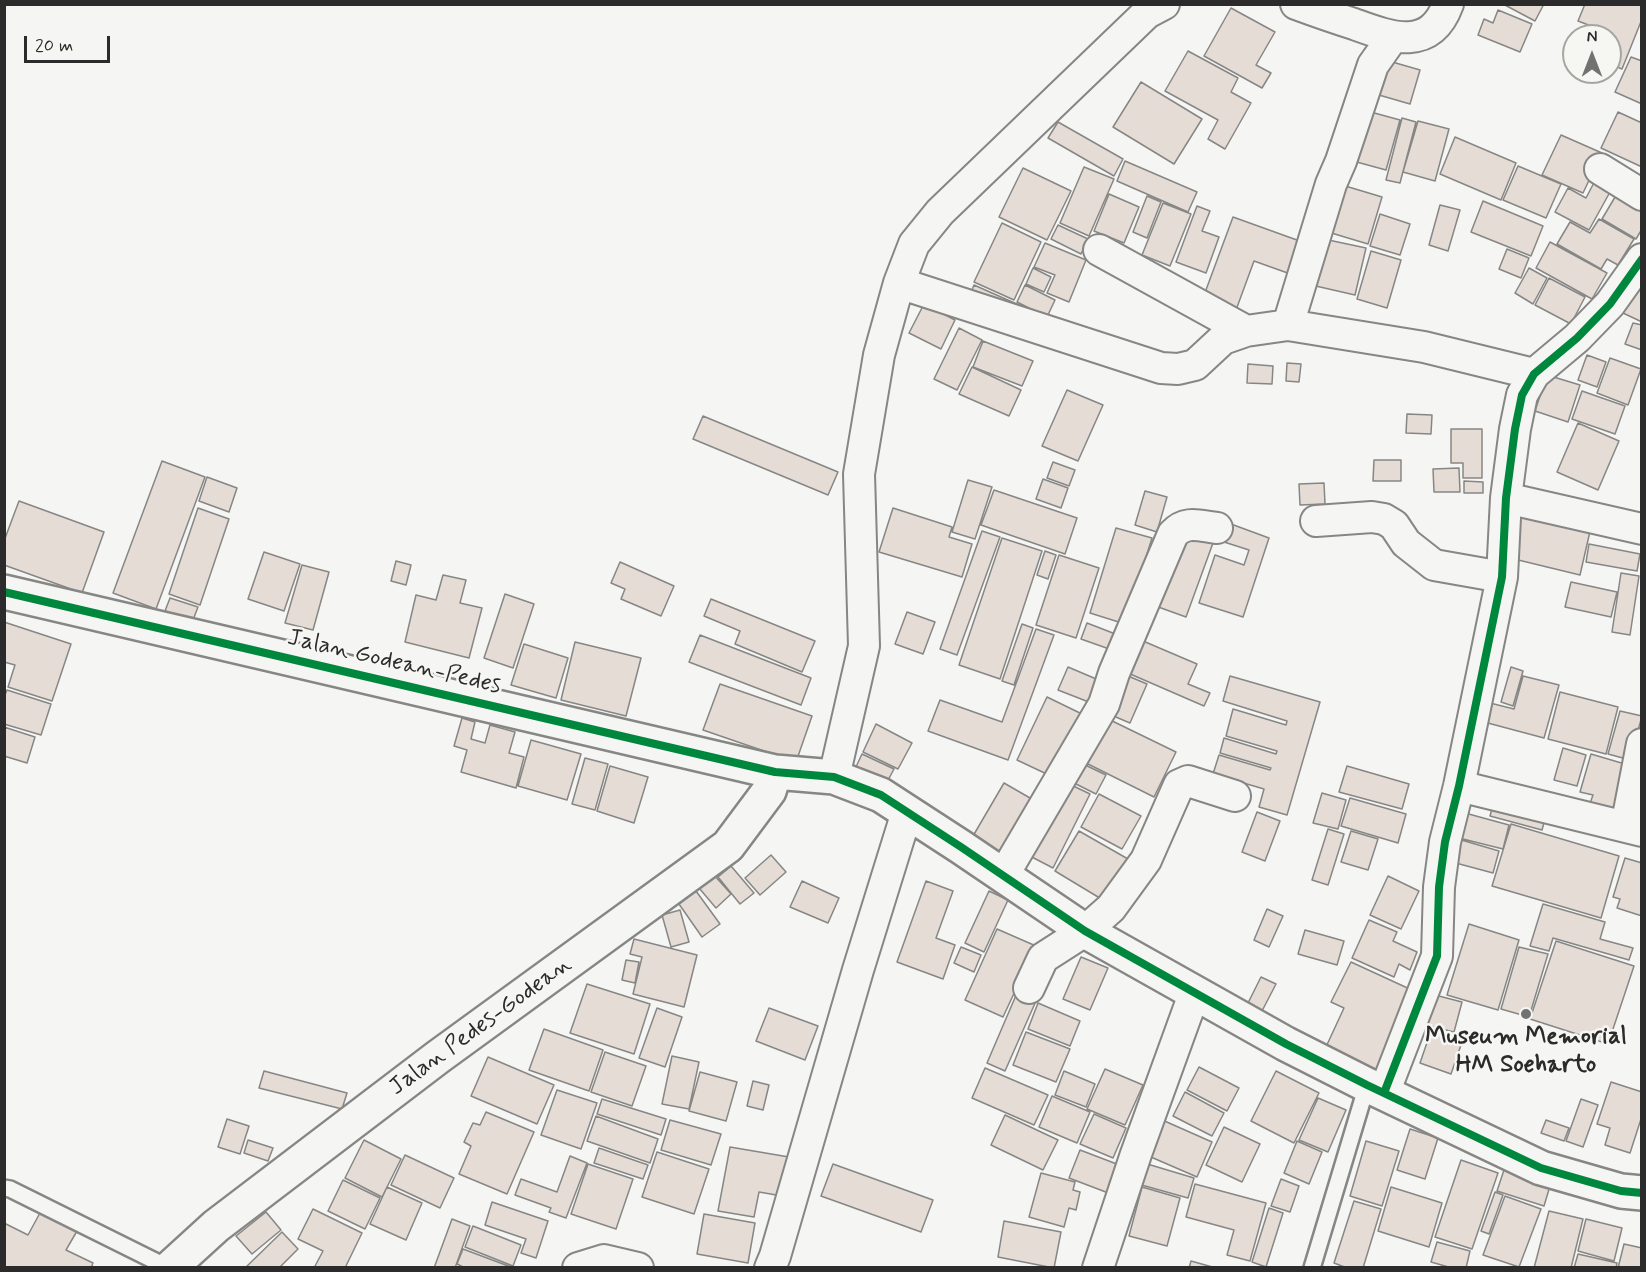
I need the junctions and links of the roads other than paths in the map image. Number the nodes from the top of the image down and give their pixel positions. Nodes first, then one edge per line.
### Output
1 (1164, 4) edge
2 (1296, 4) edge
3 (1448, 4) edge
4 (1392, 38) junction
5 (1600, 169) dead end
6 (1641, 195) edge
7 (1100, 250) dead end
8 (1641, 259) edge
9 (899, 283) junction
10 (1288, 325) junction
11 (1246, 332) junction
12 (1534, 374) junction
13 (1506, 498) junction
14 (1316, 521) dead end
15 (1216, 528) dead end
16 (1641, 529) edge
17 (1502, 577) junction
18 (4, 592) edge
19 (1641, 744) edge
20 (775, 772) junction
21 (834, 777) junction
22 (1459, 786) junction
23 (1235, 796) dead end
24 (907, 812) junction
25 (1634, 829) edge
26 (1003, 876) junction
27 (1085, 931) junction
28 (1029, 988) dead end
29 (1194, 994) junction
30 (1376, 1089) junction
31 (4, 1188) edge
32 (1641, 1194) edge
33 (169, 1268) edge
34 (578, 1268) edge
35 (638, 1268) edge
36 (770, 1268) edge
37 (1098, 1268) edge
38 (1312, 1268) edge

1 - 9 street
2 - 4 street
3 - 4 street
4 - 10 street
5 - 6 street
7 - 11 street
8 - 12 street
9 - 11 street
9 - 21 street
10 - 11 street
10 - 12 street
12 - 13 street
13 - 16 street
13 - 17 street
14 - 17 street
15 - 26 street
17 - 22 street
18 - 20 street, Jalan Godean-Pedes
19 - 25 street
20 - 21 street, Jalan Godean-Pedes
20 - 33 street, Jalan Pedes-Godean
21 - 24 street, Jalan Godean-Pedes
22 - 25 street
22 - 30 street
23 - 27 street
24 - 26 street, Jalan Godean-Pedes
24 - 36 street
26 - 27 street, Jalan Godean-Pedes
27 - 28 street
27 - 29 street, Jalan Godean-Pedes
29 - 30 street, Jalan Godean-Pedes
29 - 37 street
30 - 32 street, Jalan Godean-Pedes
30 - 38 lane
31 - 33 lane
34 - 35 street

